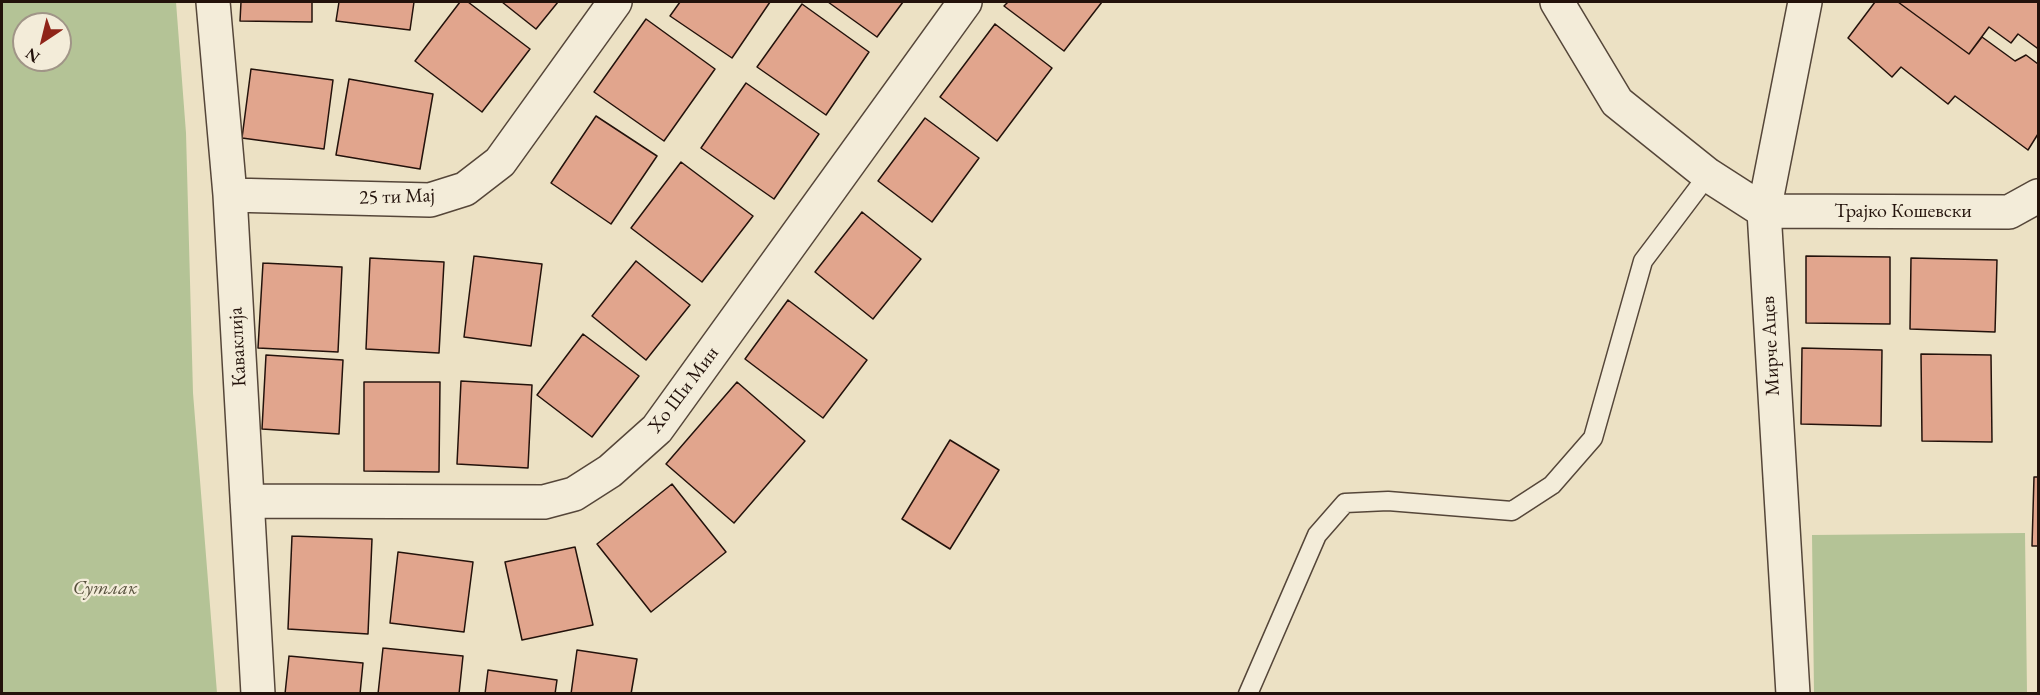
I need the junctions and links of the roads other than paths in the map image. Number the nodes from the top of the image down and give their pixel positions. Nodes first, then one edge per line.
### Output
1 (213, 2) edge
2 (615, 2) edge
3 (965, 2) edge
4 (1557, 2) edge
5 (1805, 2) edge
6 (1708, 175) junction
7 (230, 195) junction
8 (2038, 196) edge
9 (1764, 211) junction
10 (247, 501) junction
11 (258, 693) edge
12 (1248, 693) edge
13 (1793, 693) edge

1 - 7 street, Каваклија
2 - 7 street, 25 ти Мај
3 - 10 street, Хо Ши Мин
4 - 6 street
5 - 9 street, Мирче Ацев
6 - 9 street
6 - 12 lane
7 - 10 street, Каваклија
8 - 9 street, Трајко Кошевски
9 - 13 street, Мирче Ацев
10 - 11 street, Каваклија

